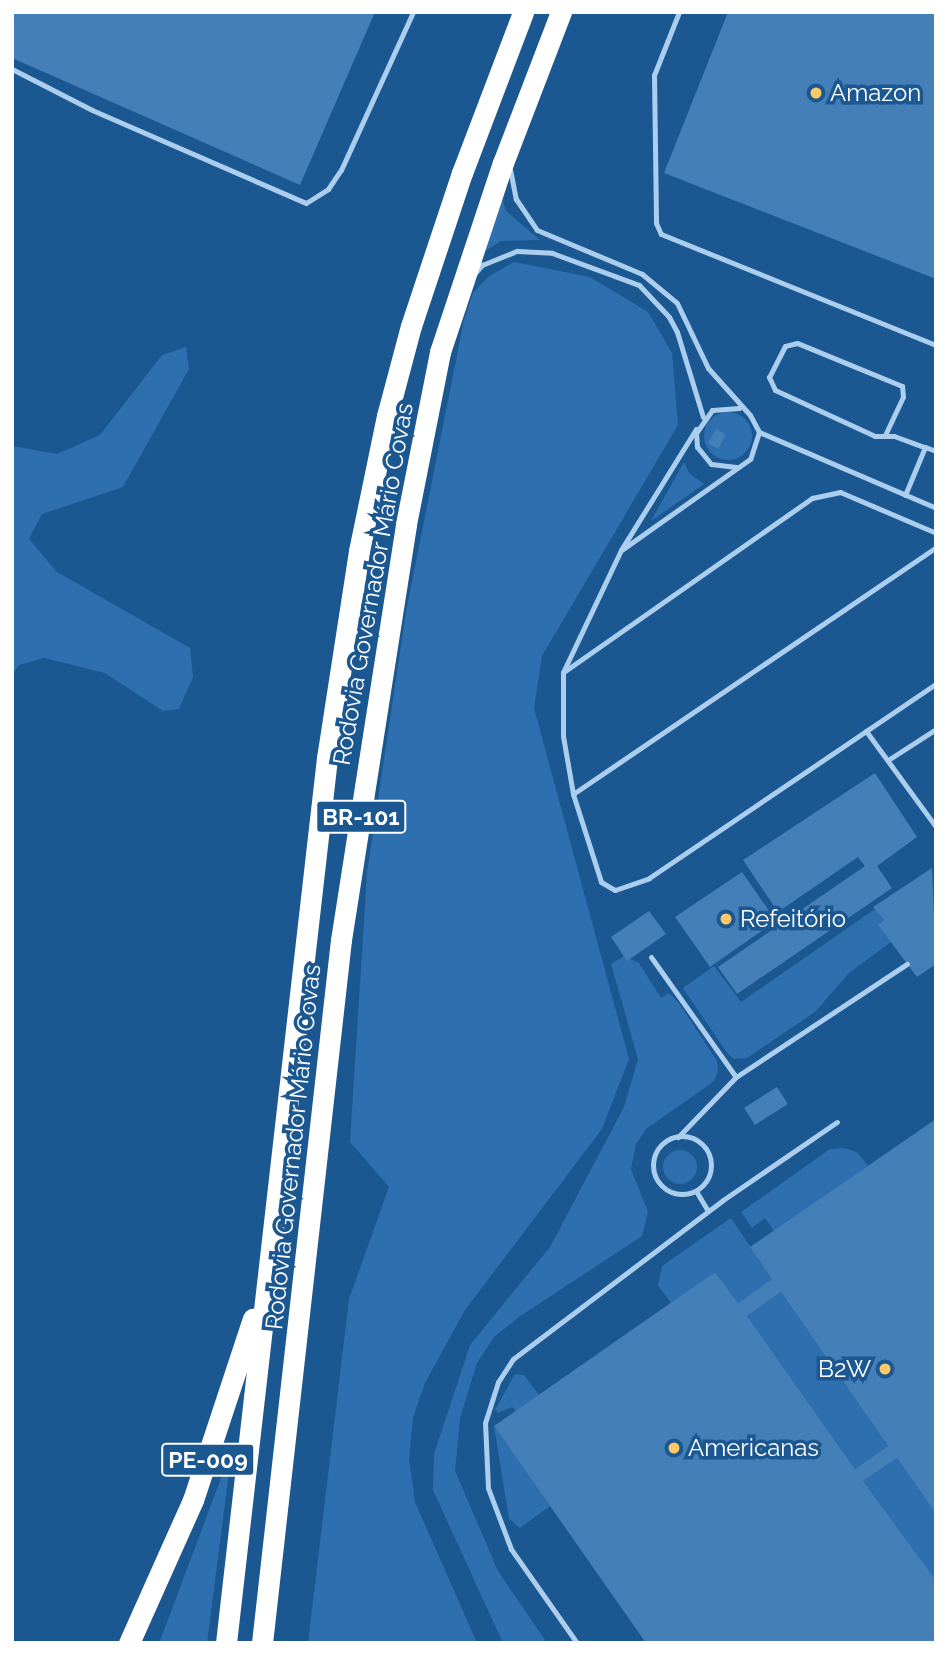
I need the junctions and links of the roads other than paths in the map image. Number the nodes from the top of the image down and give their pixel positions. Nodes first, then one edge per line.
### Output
1 (414, 12) edge
2 (523, 12) edge
3 (561, 12) edge
4 (680, 12) edge
5 (12, 69) edge
6 (510, 144) junction
7 (460, 292) junction
8 (936, 345) edge
9 (742, 409) junction
10 (703, 417) junction
11 (696, 429) junction
12 (759, 432) junction
13 (885, 436) junction
14 (925, 447) junction
15 (936, 452) edge
16 (742, 465) junction
17 (905, 495) junction
18 (936, 508) edge
19 (936, 533) edge
20 (936, 547) edge
21 (621, 550) junction
22 (563, 672) junction
23 (936, 684) edge
24 (936, 729) edge
25 (866, 731) junction
26 (888, 760) junction
27 (573, 794) junction
28 (936, 827) edge
29 (651, 957) dead end
30 (907, 964) dead end
31 (736, 1077) junction
32 (837, 1122) dead end
33 (678, 1137) junction
34 (696, 1191) junction
35 (708, 1211) junction
36 (268, 1270) junction
37 (129, 1643) edge
38 (226, 1643) edge
39 (262, 1643) edge
40 (577, 1643) edge

1 - 5 lane
2 - 36 highway, Rodovia Governador Mário Covas / BR-101
3 - 6 highway, Rodovia Governador Mário Covas / BR-101
4 - 8 lane
6 - 7 highway, Rodovia Governador Mário Covas / BR-101
6 - 9 lane
7 - 10 lane
7 - 39 highway, Rodovia Governador Mário Covas / BR-101
9 - 10 lane
9 - 12 lane
10 - 11 lane
11 - 16 lane
11 - 21 lane
12 - 16 lane
12 - 17 lane
13 - 13 lane
13 - 14 lane
14 - 15 lane
14 - 17 lane
16 - 21 lane
17 - 18 lane
19 - 22 lane
20 - 27 lane
21 - 22 lane
22 - 27 lane
23 - 25 lane
24 - 26 lane
25 - 26 lane
25 - 27 lane
26 - 28 lane
29 - 31 lane
30 - 31 lane
31 - 33 lane
32 - 35 lane
33 - 34 lane
33 - 34 lane
34 - 35 lane
35 - 40 lane
36 - 37 highway, PE-009
36 - 38 highway, Rodovia Governador Mário Covas / BR-101

